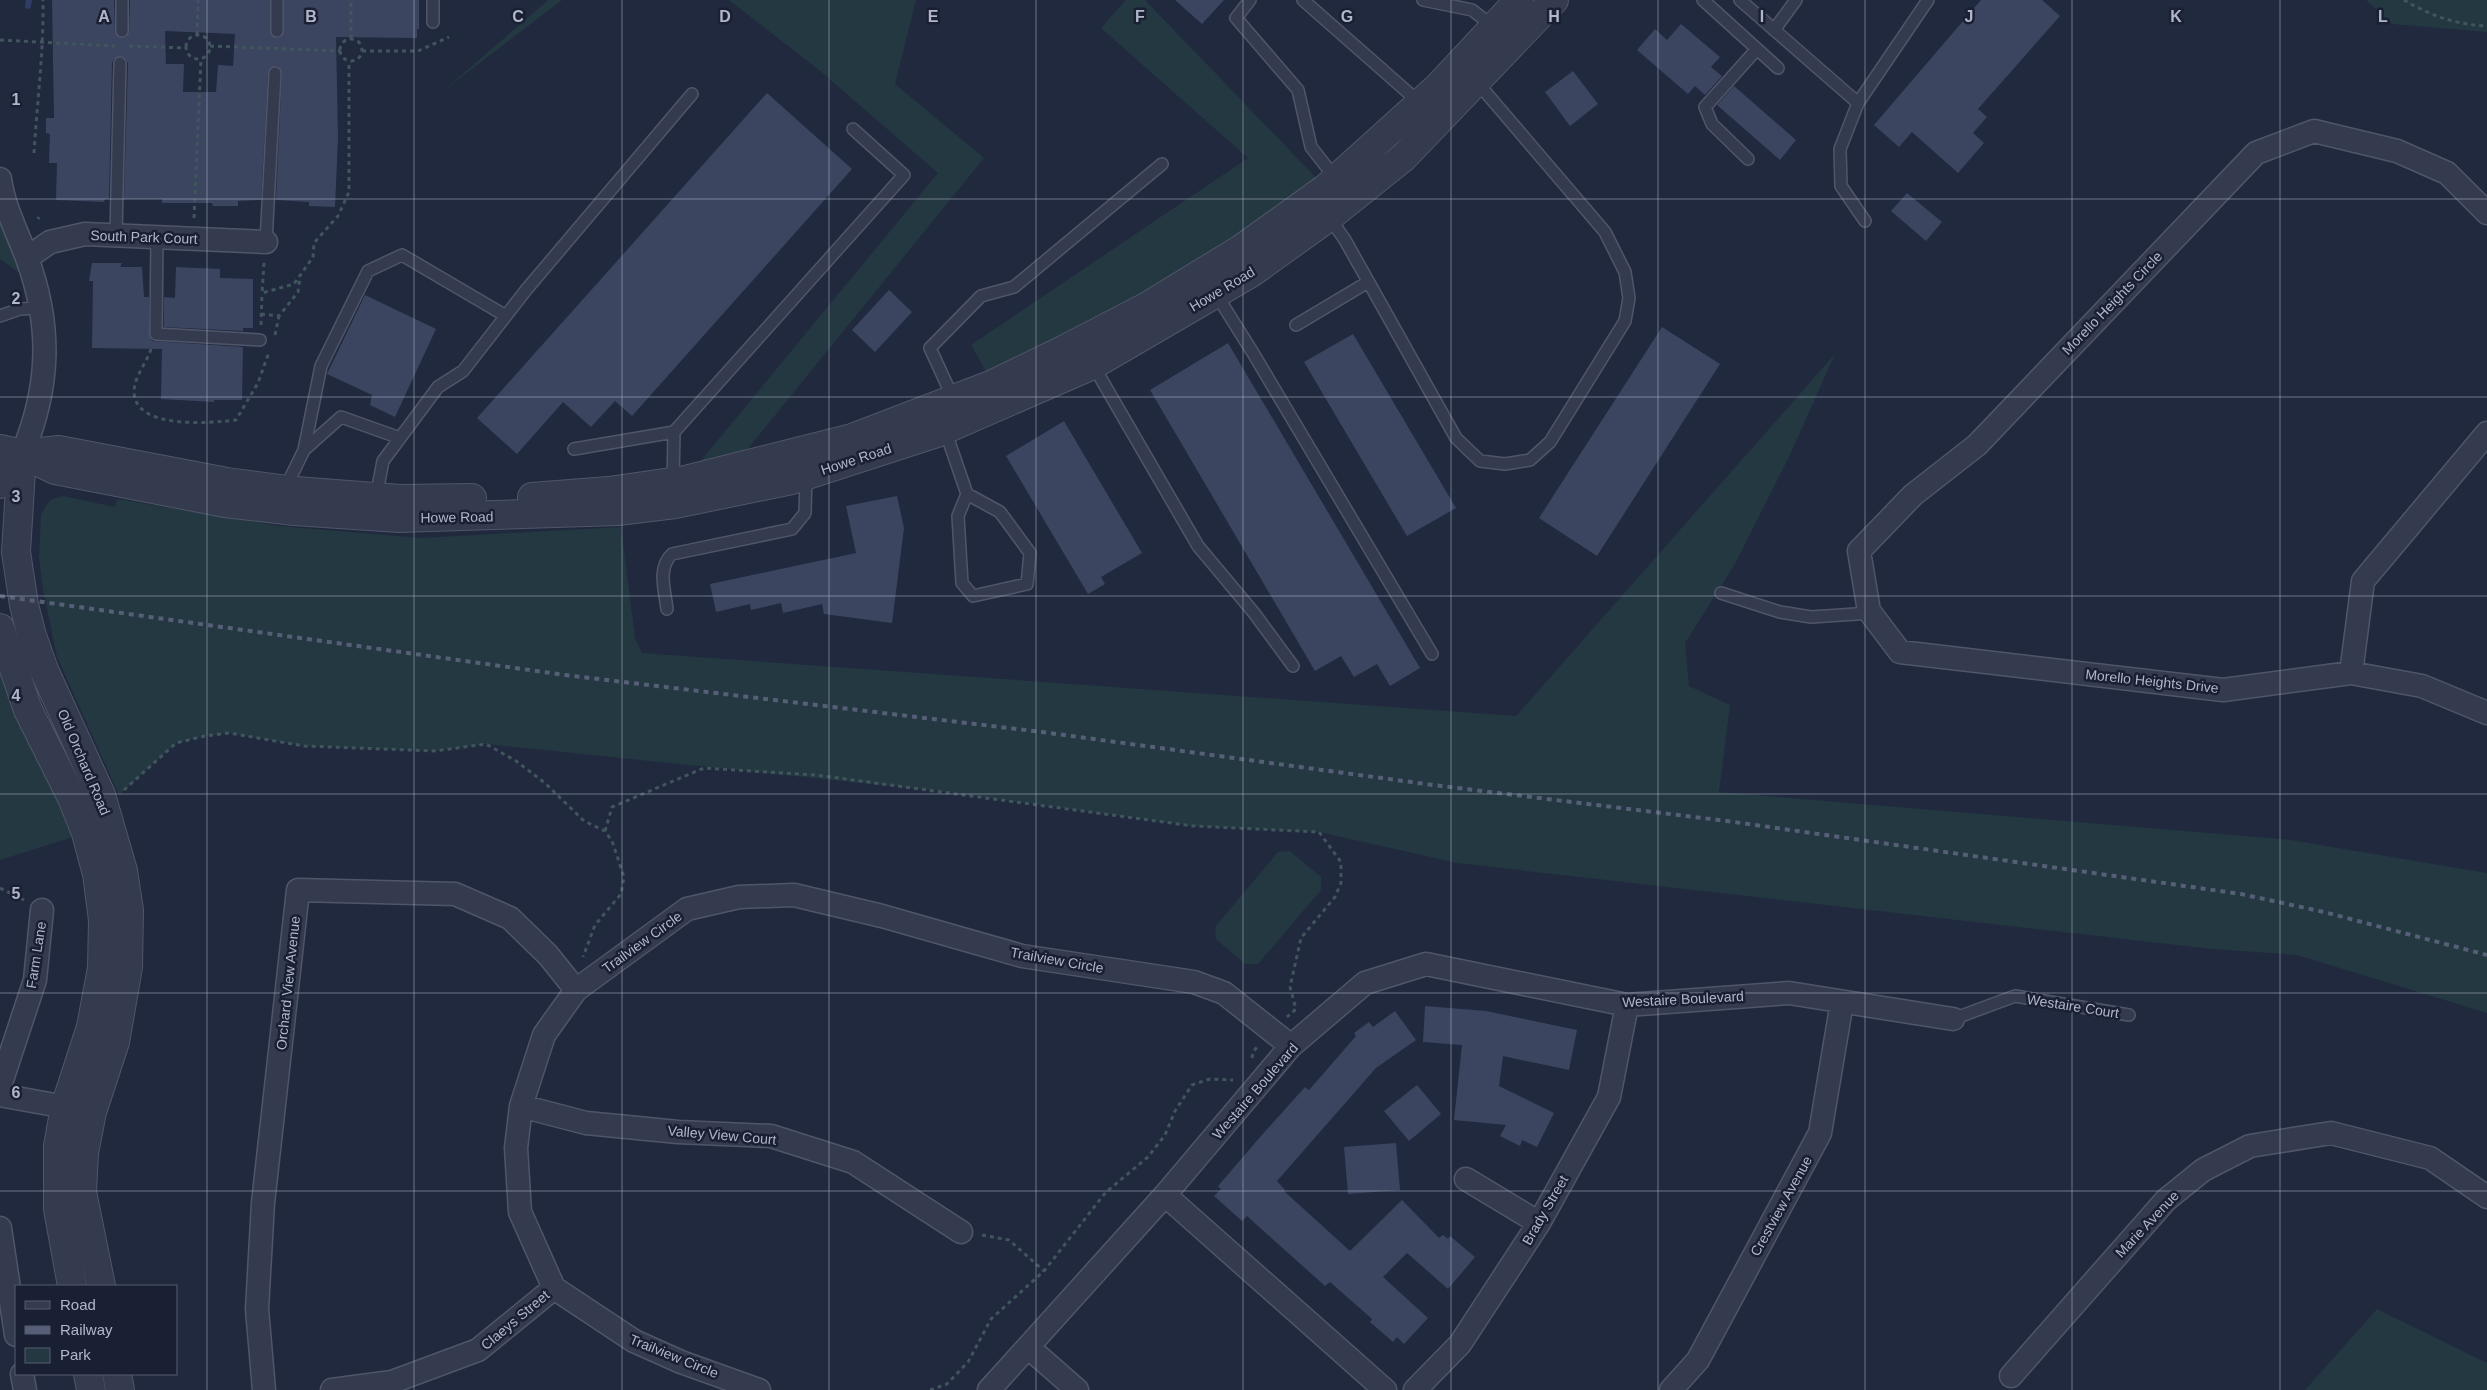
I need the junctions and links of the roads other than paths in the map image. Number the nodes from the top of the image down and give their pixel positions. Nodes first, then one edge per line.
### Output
1 (122, 0) edge
2 (277, 0) edge
3 (433, 0) edge
4 (1250, 0) edge
5 (1303, 0) edge
6 (1423, 0) edge
7 (1519, 0) edge
8 (1554, 0) edge
9 (1702, 0) edge
10 (1740, 0) edge
11 (1796, 0) edge
12 (1928, 0) edge
13 (433, 22) dead end
14 (1494, 27) junction
15 (1774, 30) junction
16 (122, 31) dead end
17 (277, 31) road end
18 (1757, 49) junction
19 (120, 63) dead end
20 (1778, 68) dead end
21 (274, 73) road end
22 (1476, 81) junction
23 (692, 94) dead end
24 (1420, 103) junction
25 (1858, 103) junction
26 (853, 129) dead end
27 (1748, 159) dead end
28 (1162, 164) dead end
29 (1336, 179) junction
30 (1, 187) edge
31 (2487, 213) edge
32 (1329, 217) junction
33 (1865, 221) dead end
34 (116, 235) junction
35 (157, 237) junction
36 (266, 242) joint
37 (27, 258) junction
38 (1368, 282) junction
39 (1216, 294) junction
40 (40, 308) junction
41 (0, 316) edge
42 (506, 316) junction
43 (1296, 325) dead end
44 (260, 340) road end
45 (1093, 365) junction
46 (953, 398) junction
47 (945, 430) junction
48 (674, 432) junction
49 (2487, 433) edge
50 (400, 438) junction
51 (574, 448) dead end
52 (304, 450) junction
53 (11, 451) edge
54 (806, 475) junction
55 (673, 482) junction
56 (0, 484) edge
57 (285, 490) junction
58 (968, 494) junction
59 (376, 497) junction
60 (1721, 593) dead end
61 (667, 609) dead end
62 (1871, 613) junction
63 (0, 628) edge
64 (1900, 652) joint
65 (1432, 654) dead end
66 (1293, 666) dead end
67 (2351, 673) junction
68 (2487, 713) edge
69 (42, 910) dead end
70 (576, 990) junction
71 (1842, 1002) junction
72 (1627, 1005) junction
73 (2129, 1015) dead end
74 (1953, 1019) joint
75 (1291, 1046) junction
76 (0, 1086) edge
77 (0, 1095) edge
78 (521, 1106) junction
79 (65, 1107) junction
80 (92, 1112) junction
81 (1466, 1179) dead end
82 (1165, 1195) junction
83 (2487, 1197) edge
84 (1539, 1223) junction
85 (0, 1228) edge
86 (961, 1232) road end
87 (72, 1285) edge
88 (101, 1285) edge
89 (554, 1288) junction
90 (15, 1328) edge
91 (1028, 1346) junction
92 (22, 1375) edge
93 (117, 1375) edge
94 (720, 1383) edge
95 (2014, 1383) edge
96 (25, 1390) edge
97 (120, 1390) edge
98 (264, 1390) edge
99 (332, 1390) edge
100 (760, 1390) edge
101 (990, 1390) edge
102 (1078, 1390) edge
103 (1385, 1390) edge
104 (1415, 1390) edge
105 (1672, 1390) edge

1 - 16 lane
2 - 17 lane
3 - 13 lane
4 - 29 lane
5 - 24 lane
6 - 14 lane
7 - 14 street, Howe Road
8 - 22 street, Howe Road
9 - 18 lane
10 - 15 lane
11 - 15 lane
12 - 25 lane
14 - 24 street, Howe Road
15 - 25 lane
18 - 20 lane
18 - 27 lane
19 - 34 lane
21 - 36 lane
22 - 32 street, Howe Road
22 - 38 lane
23 - 42 lane
24 - 29 street, Howe Road
25 - 33 lane
26 - 48 lane
28 - 46 lane
29 - 46 street, Howe Road
30 - 37 street
31 - 62 street, Morello Heights Circle
32 - 38 lane
32 - 39 street, Howe Road
34 - 35 street, South Park Court
34 - 37 street, South Park Court
35 - 36 street, South Park Court
35 - 44 lane
37 - 40 street
38 - 43 lane
39 - 45 street, Howe Road
39 - 65 lane
40 - 41 lane
40 - 53 street
42 - 50 lane
42 - 52 lane
45 - 47 street, Howe Road
45 - 66 lane
46 - 55 street, Howe Road
47 - 54 street, Howe Road
47 - 58 lane
48 - 51 lane
48 - 55 lane
49 - 67 street
50 - 52 lane
50 - 59 lane
52 - 57 lane
53 - 54 street, Howe Road
53 - 56 street
53 - 57 street, Howe Road
53 - 80 street, Old Orchard Road
54 - 61 lane
55 - 59 street, Howe Road
57 - 59 street, Howe Road
58 - 58 lane
60 - 62 lane
62 - 64 street, Morello Heights Circle
63 - 79 street, Old Orchard Road
64 - 67 street, Morello Heights Drive
67 - 68 street, Morello Heights Drive
69 - 76 street, Farm Lane
70 - 75 street, Trailview Circle
70 - 78 street, Trailview Circle
70 - 98 street, Orchard View Avenue
71 - 72 street, Westaire Boulevard
71 - 74 street, Westaire Court
71 - 105 street, Crestview Avenue
72 - 75 street, Westaire Boulevard
72 - 84 street, Brady Street
73 - 74 lane, Westaire Court
75 - 82 street, Westaire Boulevard
77 - 79 street
78 - 86 street, Valley View Court
78 - 89 street, Trailview Circle
79 - 80 street
79 - 87 street, Old Orchard Road
80 - 88 street, Old Orchard Road
81 - 84 street
82 - 91 street, Westaire Boulevard
82 - 103 street
83 - 95 street, Marie Avenue
84 - 104 street, Brady Street
85 - 90 street
89 - 94 street, Trailview Circle
89 - 99 street, Claeys Street
91 - 101 street, Westaire Boulevard
91 - 102 street
92 - 96 street
93 - 97 street
94 - 100 street, Trailview Circle

